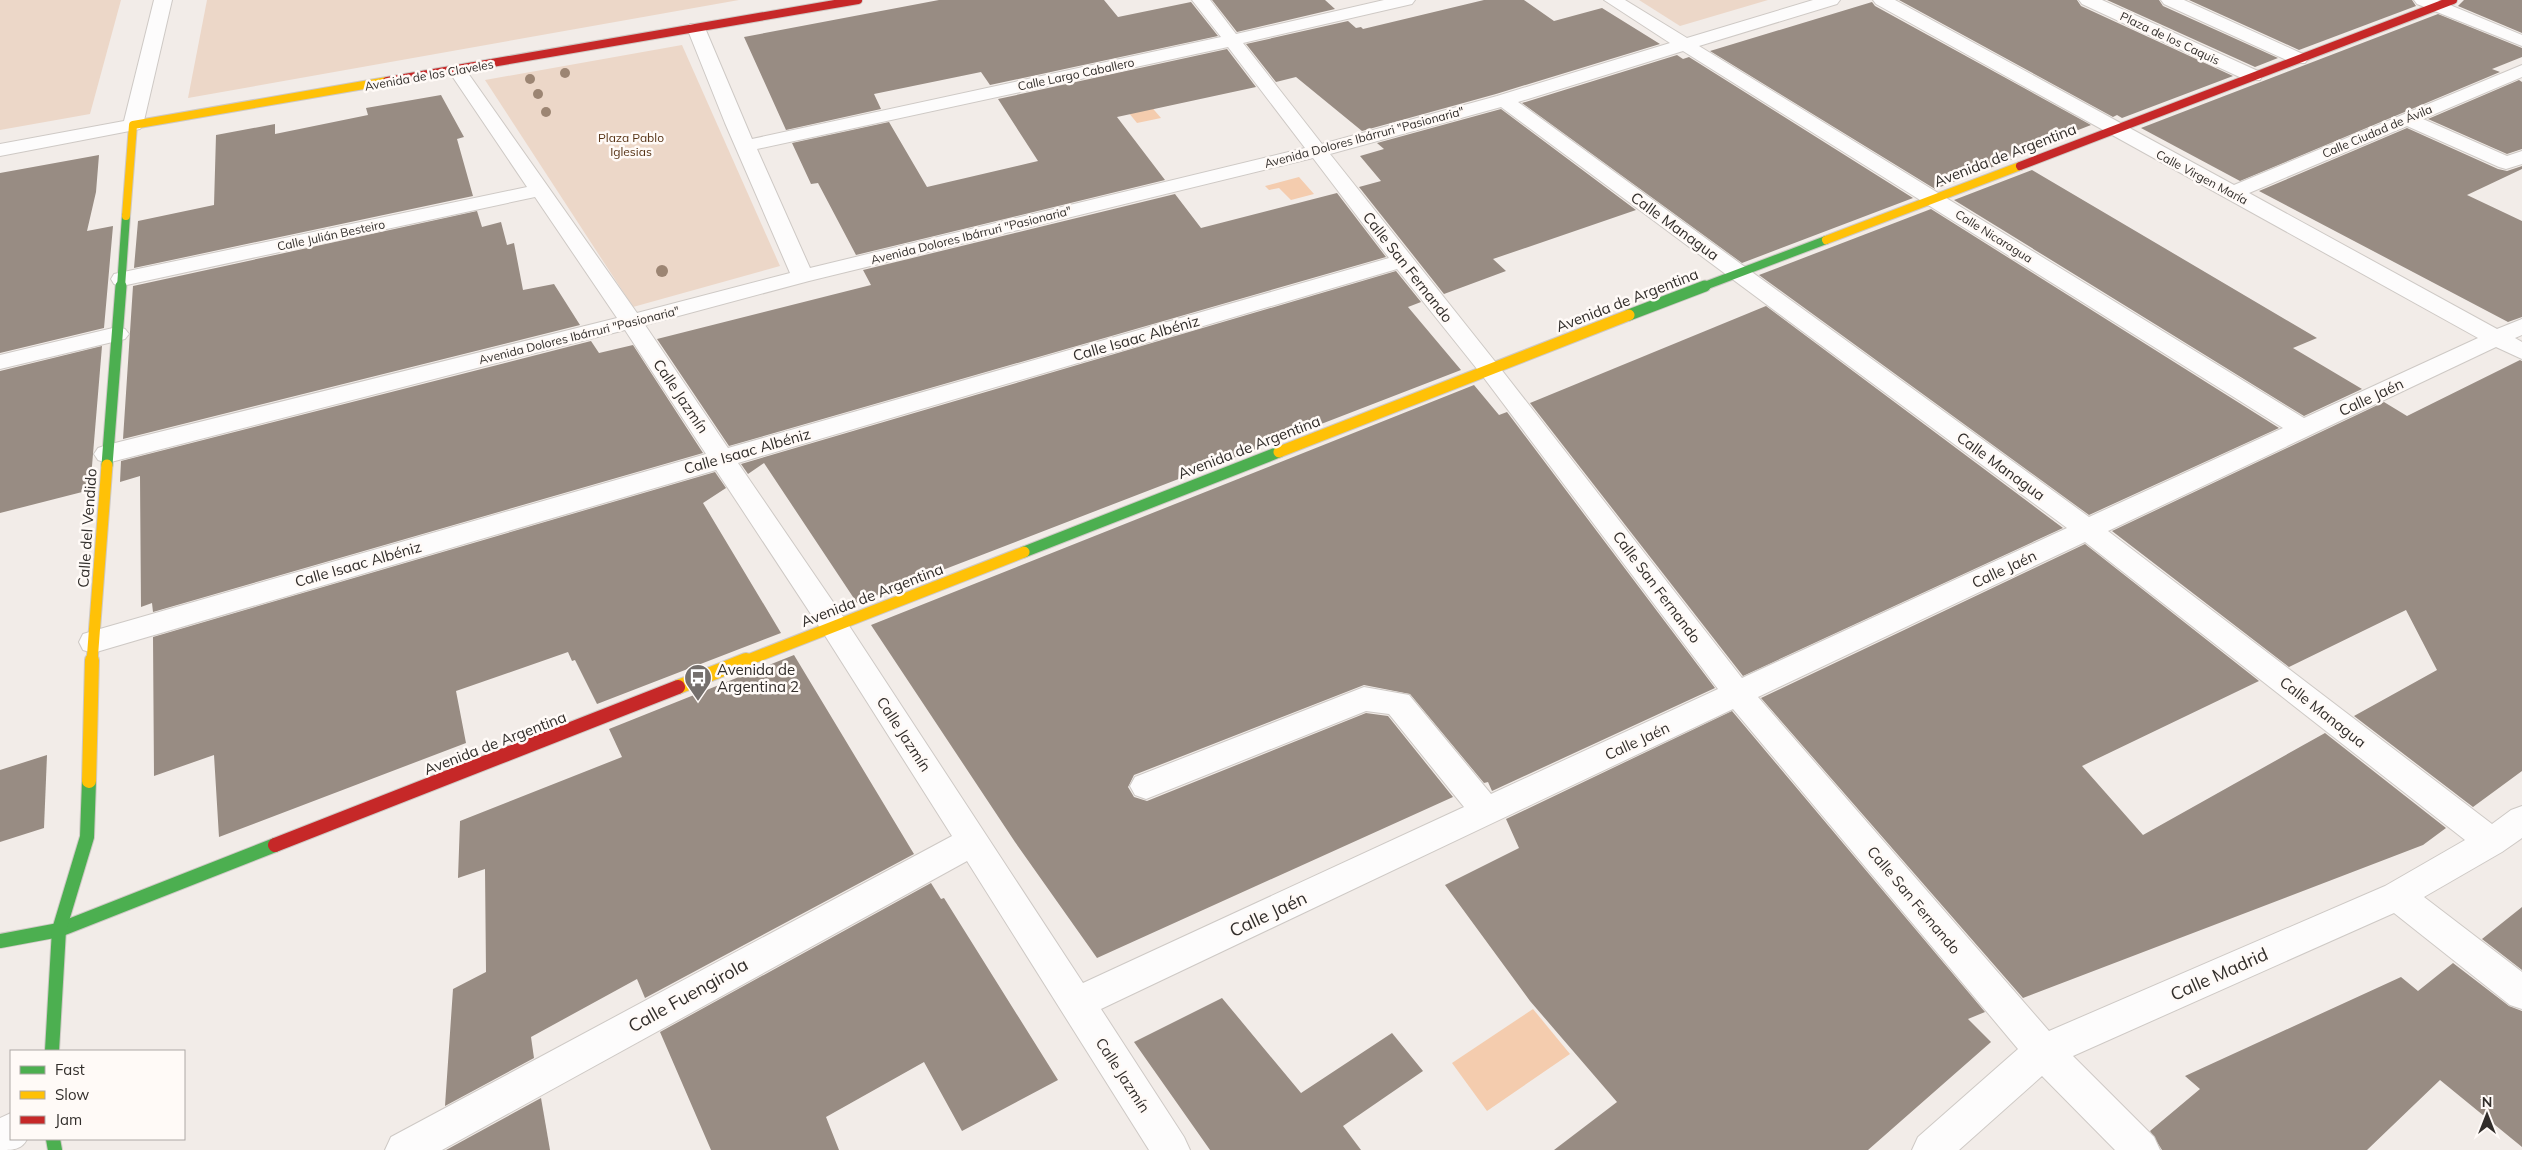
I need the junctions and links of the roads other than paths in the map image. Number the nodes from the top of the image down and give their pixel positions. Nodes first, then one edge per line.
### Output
1 (163, 0) edge
2 (858, 0) edge
3 (1201, 0) edge
4 (1406, 0) edge
5 (1613, 0) edge
6 (1830, 0) edge
7 (1882, 0) edge
8 (2088, 0) edge
9 (2170, 0) edge
10 (2438, 2) edge
11 (696, 28) junction
12 (1233, 40) junction
13 (2522, 41) edge
14 (1686, 43) junction
15 (2299, 59) junction
16 (457, 70) junction
17 (2522, 70) edge
18 (2253, 76) junction
19 (1504, 100) junction
20 (2407, 119) junction
21 (133, 126) junction
22 (2114, 130) junction
23 (745, 146) junction
24 (0, 150) edge
25 (1318, 151) junction
26 (2522, 157) edge
27 (541, 190) junction
28 (2232, 193) junction
29 (1934, 198) junction
30 (1402, 261) junction
31 (1739, 273) junction
32 (803, 276) junction
33 (122, 279) junction
34 (631, 322) junction
35 (2509, 332) edge
36 (117, 334) junction
37 (2522, 352) edge
38 (0, 362) edge
39 (1489, 369) junction
40 (2303, 429) junction
41 (108, 454) junction
42 (722, 458) junction
43 (2088, 530) junction
44 (834, 626) junction
45 (93, 642) junction
46 (1738, 694) junction
47 (1146, 786) dead end
48 (1486, 811) junction
49 (2522, 820) edge
50 (973, 841) junction
51 (2491, 842) junction
52 (2398, 896) junction
53 (60, 930) junction
54 (0, 941) edge
55 (2522, 993) edge
56 (1077, 1004) junction
57 (52, 1050) edge
58 (2043, 1051) junction
59 (404, 1150) edge
60 (1171, 1150) edge
61 (1931, 1150) edge
62 (2141, 1150) edge

1 - 21 street
2 - 11 street, Avenida de los Claveles
3 - 12 street, Calle San Fernando
4 - 12 street, Calle Largo Caballero
5 - 14 street, Calle Nicaragua
6 - 14 street, Avenida Dolores Ibárruri "Pasionaria"
7 - 22 street, Calle Virgen María
8 - 18 street, Plaza de los Caquis
9 - 15 street
10 - 13 street
10 - 15 street, Avenida de Argentina
11 - 16 street, Avenida de los Claveles
11 - 23 street
12 - 23 street, Calle Largo Caballero
12 - 25 street, Calle San Fernando
14 - 19 street, Avenida Dolores Ibárruri "Pasionaria"
14 - 29 street, Calle Nicaragua
15 - 18 street, Avenida de Argentina
16 - 21 street, Avenida de los Claveles
16 - 27 street
17 - 20 street, Calle Ciudad de Ávila
18 - 22 street, Avenida de Argentina
19 - 25 street, Avenida Dolores Ibárruri "Pasionaria"
19 - 31 street, Calle Managua
20 - 26 street
20 - 28 street, Calle Ciudad de Ávila
21 - 24 street, Avenida de los Claveles
21 - 33 street, Calle del Vendido
22 - 28 street, Calle Virgen María
22 - 29 street, Avenida de Argentina
23 - 32 street
25 - 30 street, Calle San Fernando
25 - 32 street, Avenida Dolores Ibárruri "Pasionaria"
27 - 33 street, Calle Julián Besteiro
27 - 34 street
28 - 35 street, Calle Virgen María
29 - 31 street, Avenida de Argentina
29 - 40 street, Calle Nicaragua
30 - 39 street, Calle San Fernando
30 - 42 street, Calle Isaac Albéniz
31 - 39 street, Avenida de Argentina
31 - 43 street, Calle Managua
32 - 34 street, Avenida Dolores Ibárruri "Pasionaria"
33 - 36 street, Calle del Vendido
34 - 41 street, Avenida Dolores Ibárruri "Pasionaria"
34 - 42 street, Calle Jazmín
35 - 37 street, Calle Virgen María
35 - 40 street, Calle Jaén
36 - 38 street
36 - 41 street, Calle del Vendido
39 - 44 street, Avenida de Argentina
39 - 46 street, Calle San Fernando
40 - 43 street, Calle Jaén
41 - 45 street, Calle del Vendido
42 - 44 street, Calle Jazmín
42 - 45 street, Calle Isaac Albéniz
43 - 46 street, Calle Jaén
43 - 51 street, Calle Managua
44 - 50 street, Calle Jazmín
44 - 53 street, Avenida de Argentina
45 - 53 street, Calle del Vendido
46 - 48 street, Calle Jaén
46 - 58 street, Calle San Fernando
47 - 48 street
48 - 56 street, Calle Jaén
49 - 51 street, Calle Madrid
50 - 56 street, Calle Jazmín
50 - 59 street, Calle Fuengirola
51 - 52 street, Calle Madrid
52 - 55 street
52 - 58 street, Calle Madrid
53 - 54 street, Avenida de Argentina
53 - 57 street, Calle del Vendido
56 - 60 street, Calle Jazmín
58 - 61 street, Calle Madrid
58 - 62 street, Calle San Fernando

